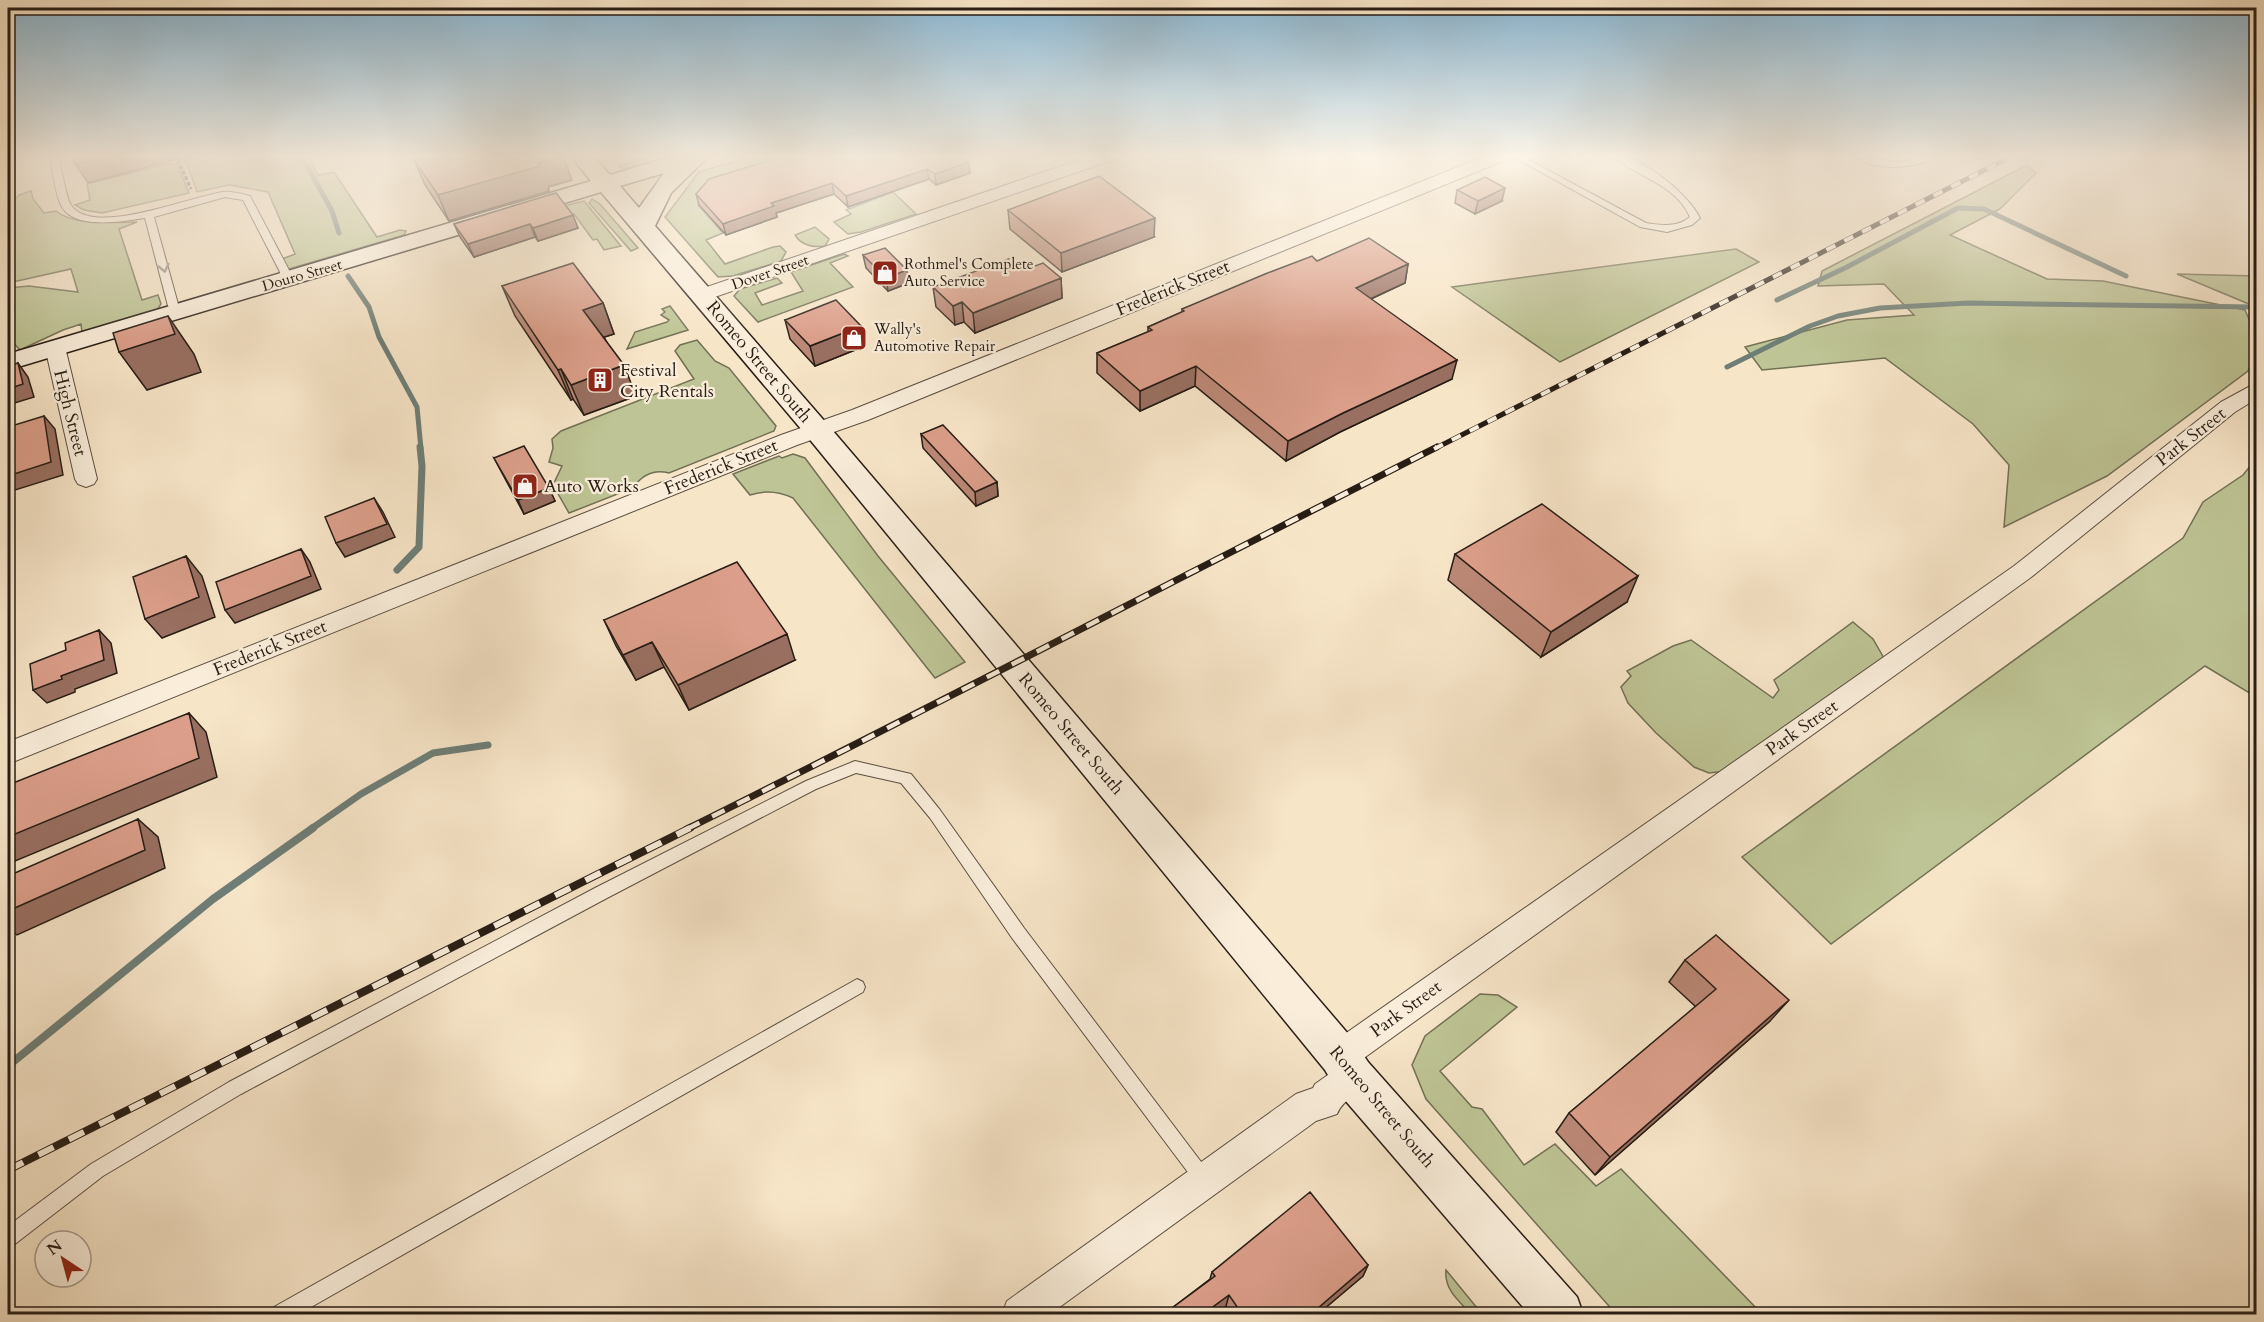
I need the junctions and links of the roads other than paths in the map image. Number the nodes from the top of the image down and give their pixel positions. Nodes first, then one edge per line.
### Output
1 (79, 217) edge
2 (136, 217) edge
3 (150, 217) edge
4 (257, 217) edge
5 (494, 217) edge
6 (635, 217) edge
7 (646, 217) edge
8 (930, 217) edge
9 (1350, 217) edge
10 (1628, 217) edge
11 (1695, 217) edge
12 (643, 226) junction
13 (284, 280) junction
14 (702, 295) junction
15 (180, 310) junction
16 (55, 347) junction
17 (8, 362) edge
18 (2256, 390) edge
19 (817, 430) junction
20 (86, 479) dead end
21 (8, 753) edge
22 (857, 987) dead end
23 (1347, 1067) junction
24 (1205, 1181) junction
25 (8, 1237) edge
26 (281, 1314) edge
27 (1020, 1314) edge
28 (1560, 1314) edge

1 - 2 lane
3 -> 15 lane
4 - 13 lane
5 - 13 main road, Douro Street
6 - 12 main road, Romeo Street South
7 - 12 main road
8 - 14 street, Dover Street
9 - 19 street, Frederick Street
10 - 11 lane
12 - 14 main road, Romeo Street South
13 - 15 main road, Douro Street
14 - 19 main road, Romeo Street South
15 - 16 main road, Douro Street
16 - 17 main road, Douro Street
16 - 20 street, High Street
18 - 23 street, Park Street
19 - 21 street, Frederick Street
19 - 23 main road, Romeo Street South
22 - 26 lane
23 - 24 street, Park Street
23 - 28 main road, Romeo Street South
24 - 25 lane
24 - 27 street, Park Street

